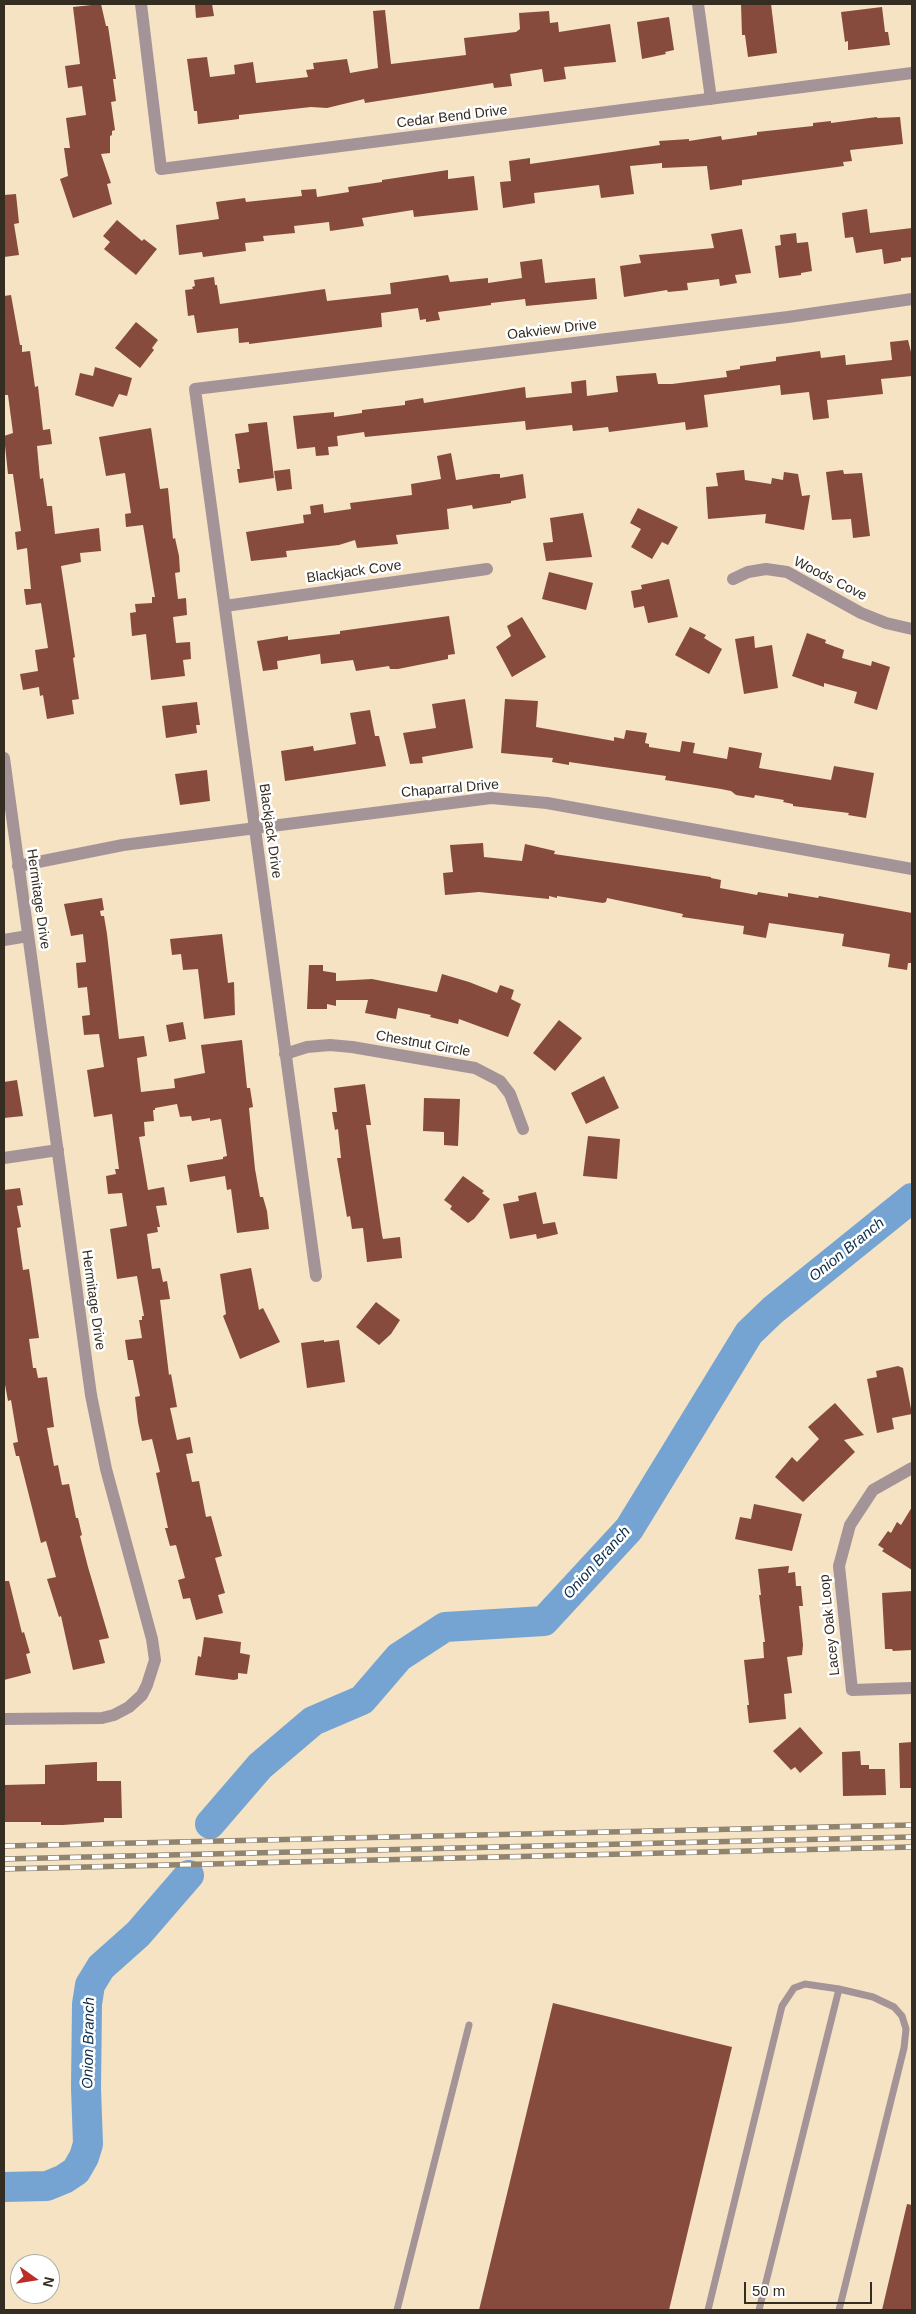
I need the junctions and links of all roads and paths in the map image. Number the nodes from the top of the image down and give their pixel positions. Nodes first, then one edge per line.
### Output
1 (141, 4) edge
2 (698, 4) edge
3 (912, 73) edge
4 (711, 99) junction
5 (912, 299) edge
6 (195, 389) joint
7 (487, 569) dead end
8 (733, 579) dead end
9 (225, 606) junction
10 (912, 629) edge
11 (4, 758) edge
12 (254, 828) junction
13 (18, 866) junction
14 (912, 869) edge
15 (28, 936) junction
16 (4, 940) edge
17 (285, 1054) junction
18 (523, 1129) dead end
19 (58, 1150) junction
20 (4, 1158) edge
21 (316, 1276) dead end
22 (912, 1468) edge
23 (912, 1688) edge
24 (4, 1719) edge
25 (839, 1989) junction
26 (469, 2025) dead end
27 (397, 2310) edge
28 (708, 2310) edge
29 (760, 2310) edge
30 (839, 2310) edge

1 - 4 street, Cedar Bend Drive
2 - 4 street
3 - 4 street, Cedar Bend Drive
5 - 6 street, Oakview Drive
6 - 9 street, Blackjack Drive
7 - 9 street, Blackjack Cove
8 - 10 street, Woods Cove
9 - 12 street, Blackjack Drive
11 - 13 street, Hermitage Drive
12 - 13 street, Chaparral Drive
12 - 14 street, Chaparral Drive
12 - 17 street, Blackjack Drive
13 - 15 street, Hermitage Drive
15 - 16 street
15 - 19 street, Hermitage Drive
17 - 18 street, Chestnut Circle
17 - 21 street, Blackjack Drive
19 - 20 street
19 - 24 street, Hermitage Drive
22 - 23 street, Lacey Oak Loop
25 - 28 lane
25 - 29 lane
25 - 30 lane
26 - 27 lane

